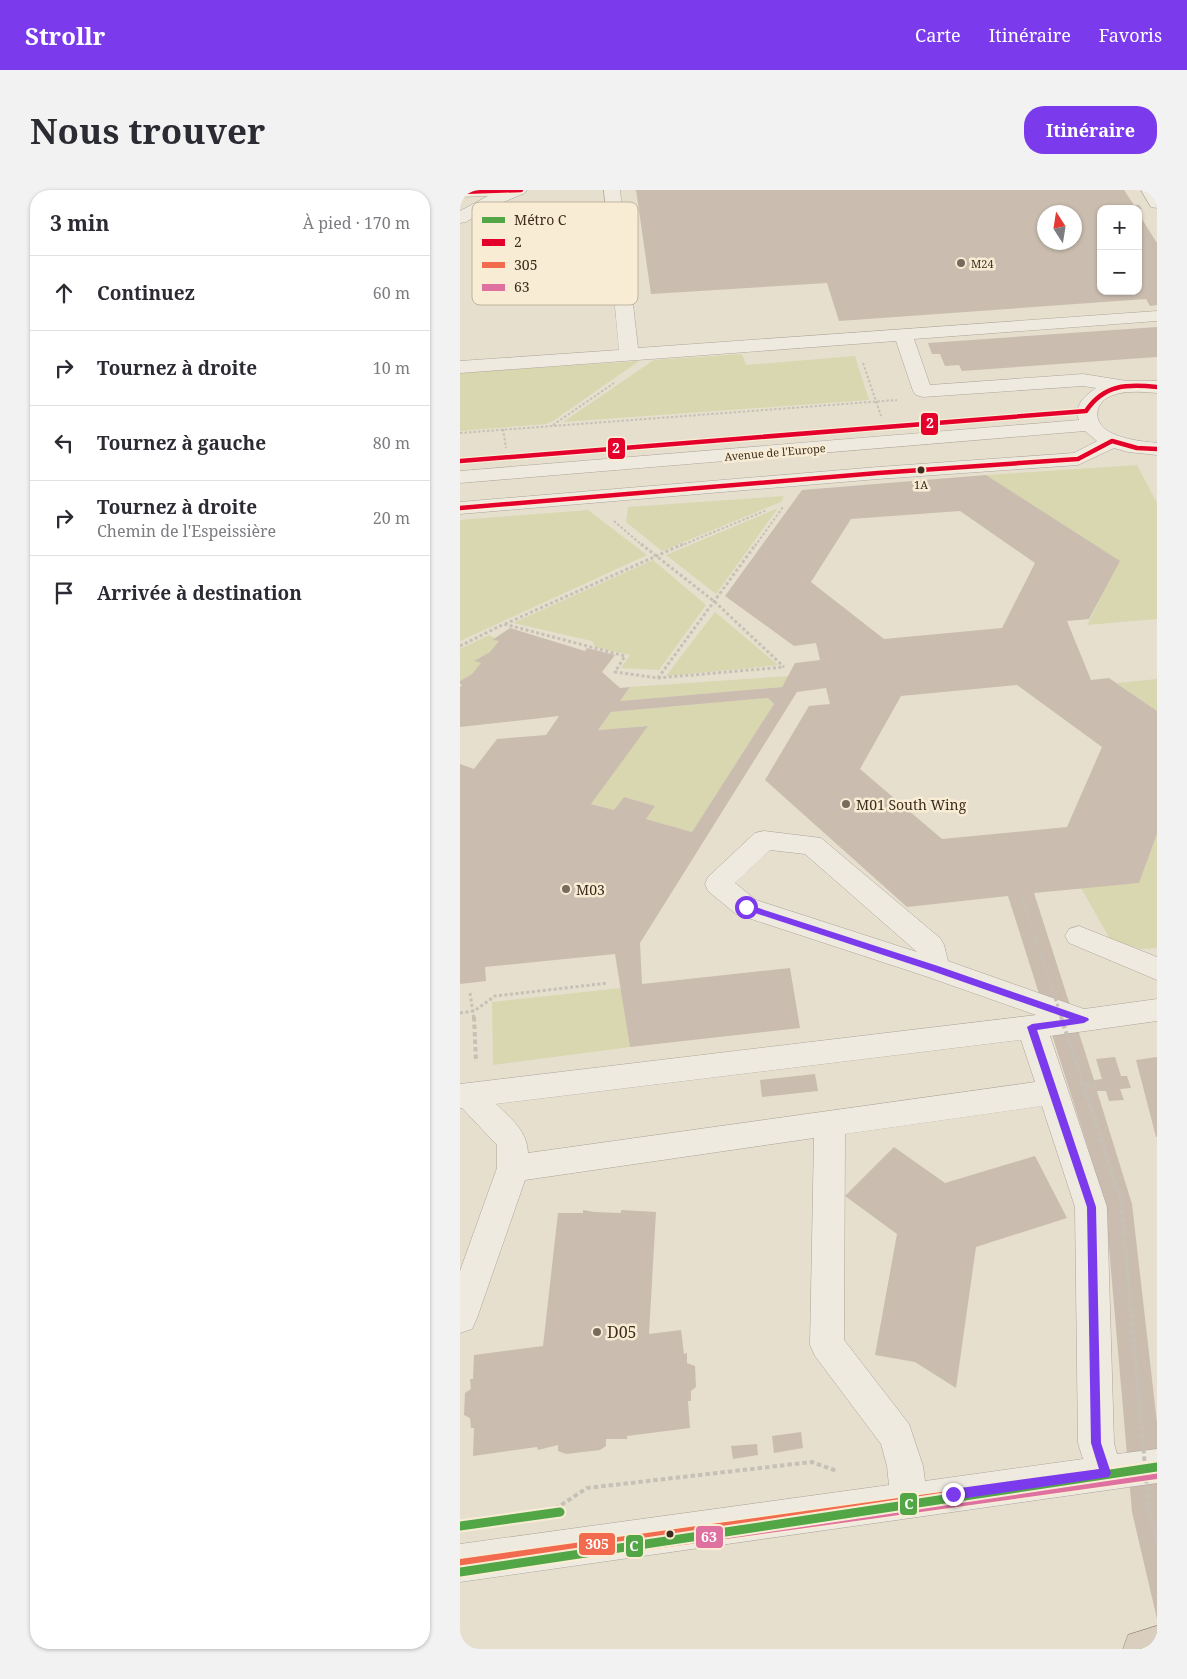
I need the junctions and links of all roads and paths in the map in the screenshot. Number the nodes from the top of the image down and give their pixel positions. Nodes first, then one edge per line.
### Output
1 (520, 190) edge
2 (1149, 190) edge
3 (460, 192) edge
4 (488, 202) edge
5 (1157, 203) edge
6 (472, 211) edge
7 (460, 218) edge
8 (624, 305) edge
9 (1157, 316) edge
10 (903, 334) junction
11 (629, 354) junction
12 (863, 361) dead end
13 (460, 367) edge
14 (615, 382) dead end
15 (1126, 386) junction
16 (1157, 387) edge
17 (906, 400) dead end
18 (876, 402) junction
19 (1088, 418) junction
20 (883, 421) dead end
21 (553, 426) junction
22 (503, 429) junction
23 (460, 433) edge
24 (1112, 441) junction
25 (507, 451) dead end
26 (1155, 453) edge
27 (460, 461) edge
28 (460, 477) edge
29 (777, 506) dead end
30 (460, 508) edge
31 (768, 510) dead end
32 (611, 518) dead end
33 (655, 556) junction
34 (715, 602) junction
35 (504, 624) junction
36 (460, 646) edge
37 (658, 678) junction
38 (1021, 894) dead end
39 (1078, 936) dead end
40 (935, 968) junction
41 (1157, 970) edge
42 (608, 983) dead end
43 (470, 993) dead end
44 (1157, 1010) edge
45 (474, 1011) junction
46 (460, 1013) edge
47 (1084, 1020) junction
48 (1032, 1027) junction
49 (1053, 1092) junction
50 (475, 1095) edge
51 (830, 1123) junction
52 (513, 1168) junction
53 (460, 1318) edge
54 (1153, 1451) edge
55 (1101, 1458) junction
56 (846, 1474) dead end
57 (909, 1500) junction
58 (550, 1512) dead end
59 (1157, 1543) edge
60 (460, 1563) edge
61 (1157, 1645) edge
62 (1142, 1649) edge

1 - 3 street
1 - 4 street
2 - 5 street
6 - 7 street
8 - 11 street
9 - 10 street
10 - 11 street
10 - 15 street
11 - 13 street
12 - 18 path
14 - 21 path
15 - 16 street
15 - 19 street
17 - 18 path
18 - 20 path
18 - 21 path
19 - 24 street
19 - 27 street, Avenue de l'Europe
19 - 28 street, Avenue de l'Europe
21 - 22 path
22 - 23 path
22 - 25 path
24 - 26 street
24 - 30 street
29 - 34 path
31 - 33 path
32 - 33 path
33 - 34 path
33 - 35 path
34 - 37 path
34 - 37 path
35 - 36 path
35 - 37 path
38 - 59 path, bridge
39 - 41 street
40 - 40 street
40 - 47 street
42 - 45 path
43 - 45 path
44 - 47 street
45 - 46 path
45 - 50 path
47 - 48 street
48 - 49 street
48 - 50 street
49 - 51 street
49 - 55 street
50 - 52 street
51 - 52 street
51 - 57 street
52 - 53 street
54 - 55 street
54 - 55 path
55 - 57 street
56 - 58 path
57 - 60 street
61 - 62 highway

